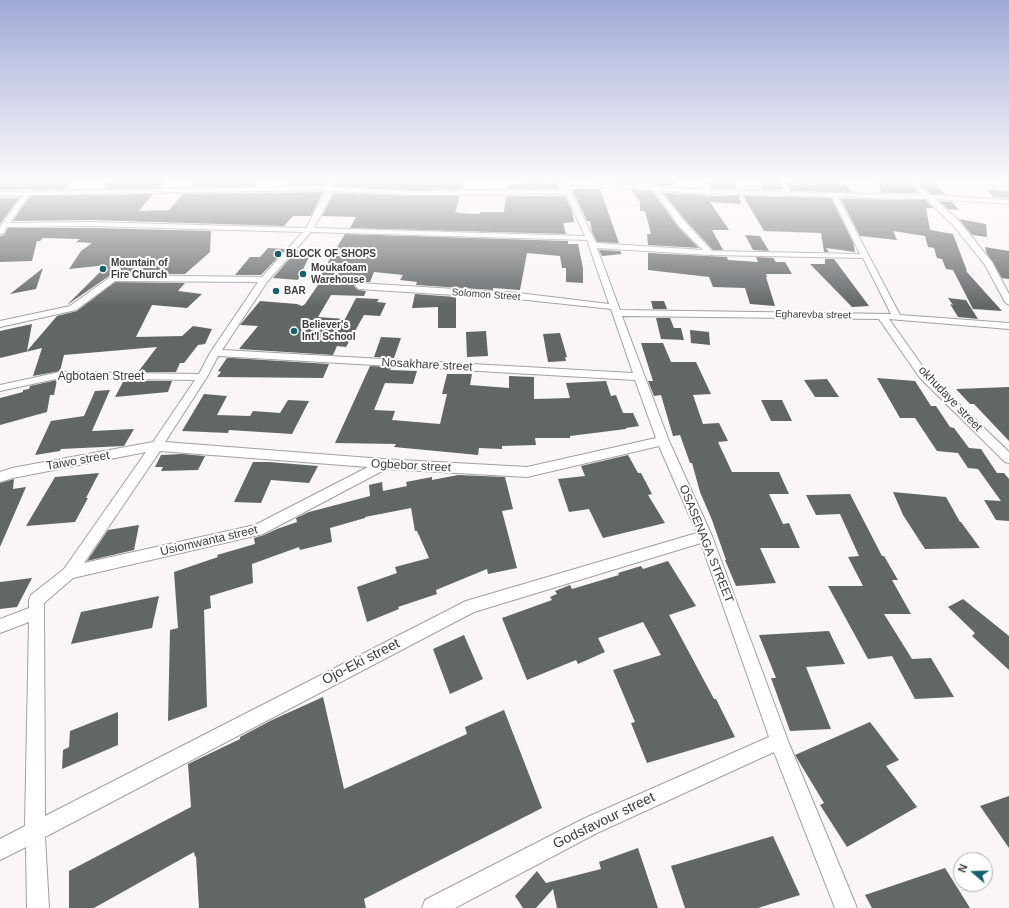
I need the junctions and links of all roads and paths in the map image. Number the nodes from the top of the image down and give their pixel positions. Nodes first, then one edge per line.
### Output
1 (7, 222) edge
2 (313, 222) edge
3 (583, 222) edge
4 (682, 222) edge
5 (848, 222) edge
6 (955, 222) edge
7 (5, 225) junction
8 (309, 230) junction
9 (0, 232) edge
10 (591, 241) junction
11 (710, 253) junction
12 (866, 256) junction
13 (264, 280) junction
14 (359, 286) dead end
15 (1009, 302) edge
16 (615, 310) junction
17 (882, 316) junction
18 (897, 317) junction
19 (0, 324) edge
20 (1009, 326) edge
21 (215, 353) junction
22 (202, 377) junction
23 (638, 377) junction
24 (0, 388) edge
25 (663, 441) junction
26 (157, 446) junction
27 (1009, 459) edge
28 (383, 464) junction
29 (0, 477) edge
30 (705, 536) junction
31 (69, 573) junction
32 (37, 612) junction
33 (0, 626) edge
34 (779, 741) junction
35 (35, 831) junction
36 (0, 850) edge
37 (38, 908) edge
38 (433, 908) edge
39 (846, 908) edge

1 - 7 street
2 - 8 street
3 - 10 street, OSASENAGA STREET
4 - 11 street
5 - 12 street
6 - 15 street
7 - 8 street
7 - 9 street
8 - 10 street
8 - 13 street
10 - 11 street
10 - 16 street, OSASENAGA STREET
11 - 12 street
12 - 18 street
13 - 19 street
13 - 21 street
14 - 16 street, Solomon Street
16 - 17 street, Egharevba street
16 - 23 street, OSASENAGA STREET
17 - 18 street, Egharevba street
17 - 27 street, okhudaye street
18 - 20 street, Egharevba street
21 - 22 street
21 - 23 street, Nosakhare street
22 - 24 street, Agbotaen Street
22 - 26 street
23 - 25 street, OSASENAGA STREET
25 - 28 street, Ogbebor street
25 - 30 street, OSASENAGA STREET
26 - 28 street, Ogbebor street
26 - 29 street, Taiwo street
26 - 31 street
28 - 31 street, Usiomwanta street
30 - 34 street, OSASENAGA STREET
30 - 35 street, Ojo-Eki street
31 - 32 street
32 - 33 street
32 - 35 street
34 - 38 street, Godsfavour street
34 - 39 street, OSASENAGA STREET
35 - 36 street
35 - 37 street

